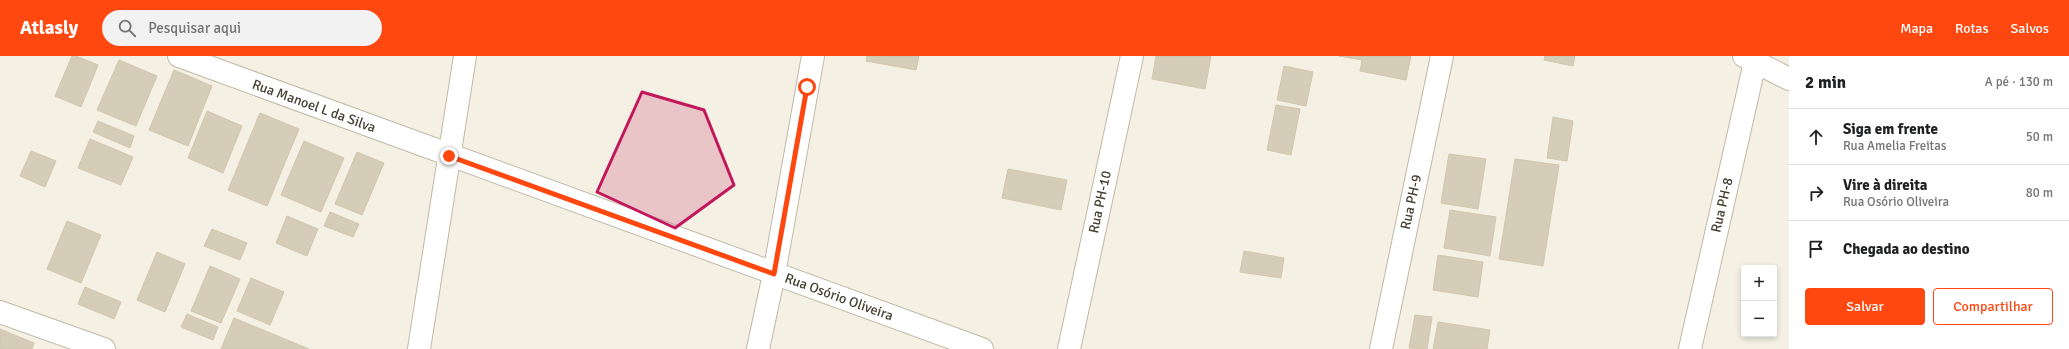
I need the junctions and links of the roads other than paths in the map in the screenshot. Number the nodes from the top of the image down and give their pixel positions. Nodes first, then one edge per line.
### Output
1 (180, 56) edge
2 (465, 56) edge
3 (813, 56) edge
4 (1132, 56) edge
5 (1442, 56) edge
6 (1749, 59) edge
7 (1789, 79) edge
8 (449, 156) junction
9 (774, 274) junction
10 (0, 312) edge
11 (104, 349) edge
12 (419, 349) edge
13 (758, 349) edge
14 (982, 349) edge
15 (1069, 349) edge
16 (1381, 349) edge
17 (1690, 349) edge

1 - 8 street, Rua Manoel L da Silva
2 - 8 street
3 - 9 street
4 - 15 street, Rua PH-10
5 - 16 street, Rua PH-9
6 - 7 street
6 - 17 street, Rua PH-8
8 - 9 street, Rua Osório Oliveira
8 - 12 street
9 - 13 street
9 - 14 street, Rua Osório Oliveira
10 - 11 street

